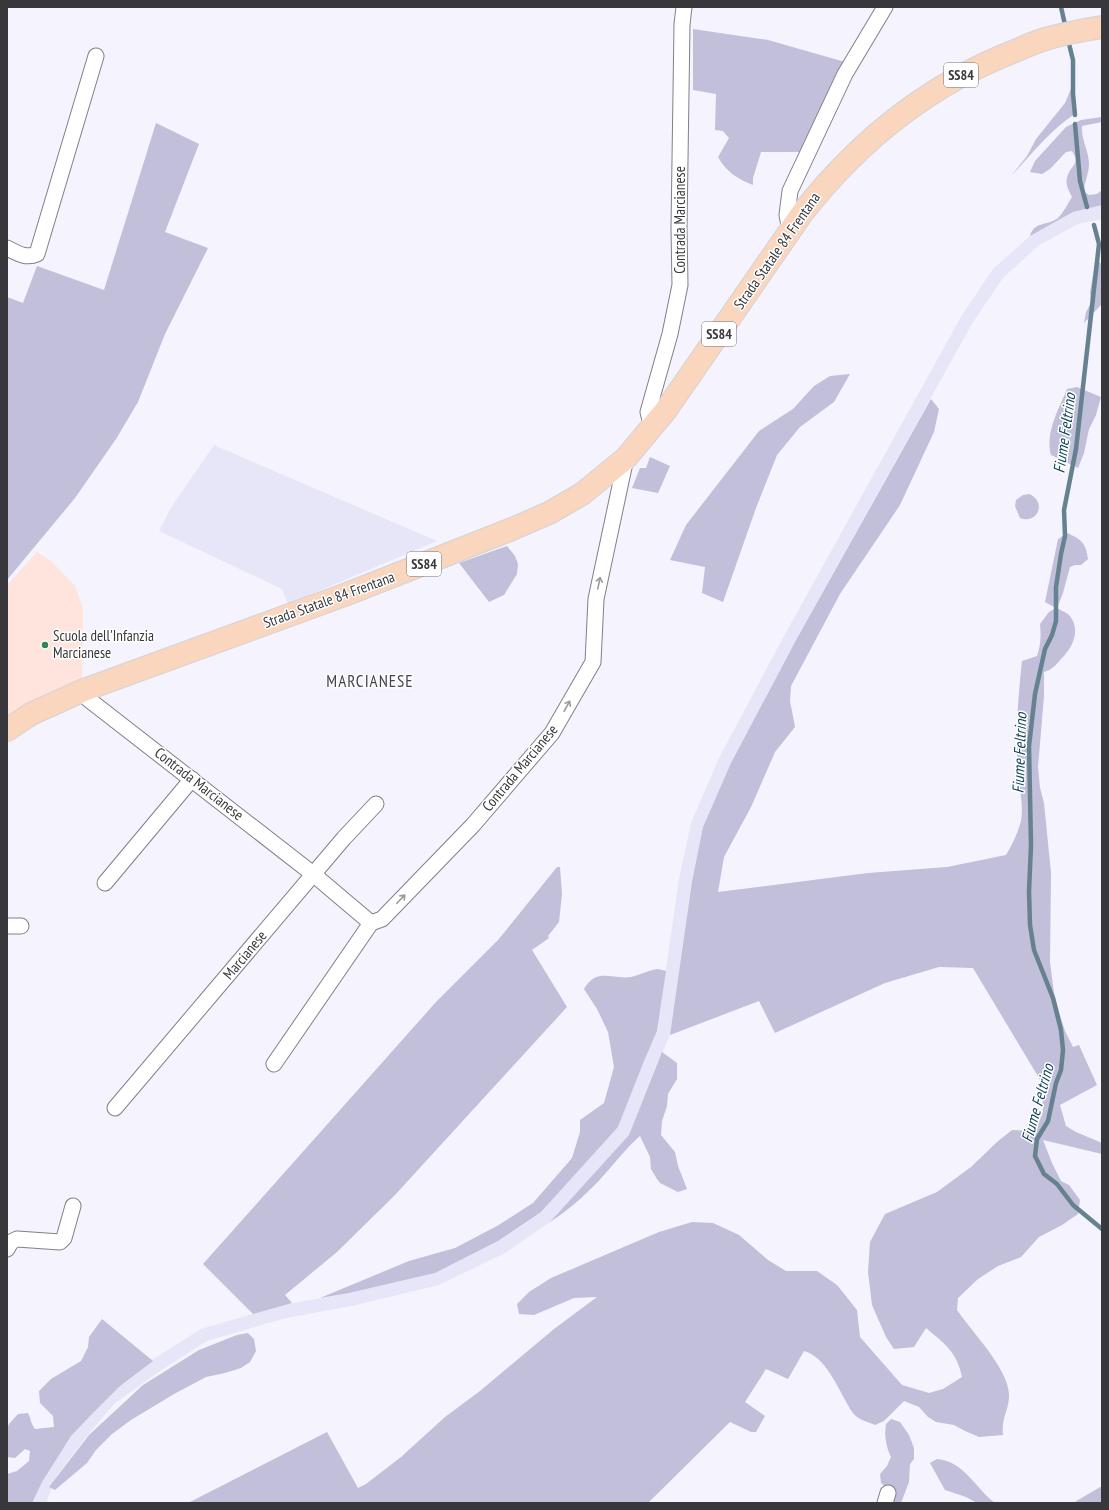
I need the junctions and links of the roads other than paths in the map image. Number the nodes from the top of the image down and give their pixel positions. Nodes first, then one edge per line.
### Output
1 (684, 7) edge
2 (885, 7) edge
3 (1102, 26) edge
4 (96, 56) dead end
5 (790, 231) junction
6 (7, 248) edge
7 (652, 428) junction
8 (626, 458) junction
9 (84, 690) junction
10 (7, 730) edge
11 (192, 779) junction
12 (376, 804) dead end
13 (313, 874) junction
14 (106, 883) dead end
15 (371, 923) junction
16 (274, 1064) dead end
17 (115, 1108) dead end
18 (73, 1206) dead end
19 (7, 1249) edge

1 - 7 street, Contrada Marcianese
2 - 5 street
3 - 5 main road, Strada Statale 84 Frentana / SS84
4 - 6 street
5 - 7 main road, Strada Statale 84 Frentana / SS84
7 - 8 main road, Strada Statale 84 Frentana / SS84
8 - 9 main road, Strada Statale 84 Frentana / SS84
15 -> 8 street, Contrada Marcianese
9 - 10 main road, Strada Statale 84 Frentana / SS84
9 - 11 street, Contrada Marcianese
11 - 13 street, Contrada Marcianese
11 - 14 street
12 - 13 street, Marcianese
13 - 15 street, Contrada Marcianese
13 - 17 street, Marcianese
15 - 16 street, Contrada Marcianese
18 - 19 street

